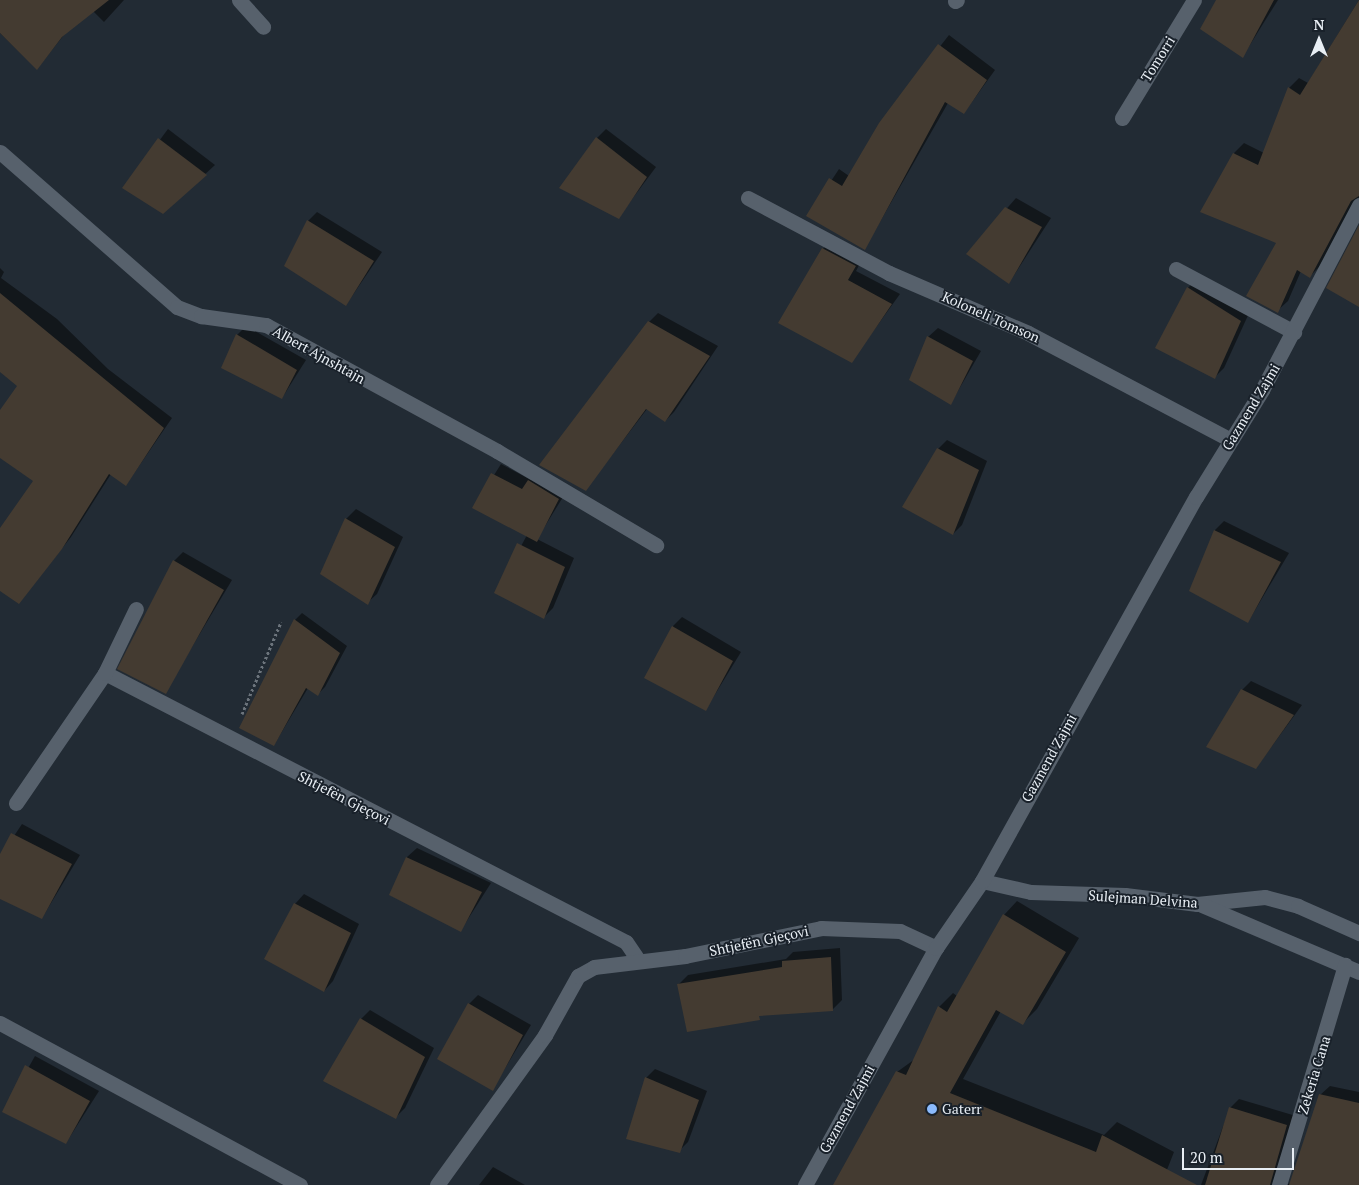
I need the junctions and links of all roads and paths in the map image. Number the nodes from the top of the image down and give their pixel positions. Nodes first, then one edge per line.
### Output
1 (239, 0) edge
2 (1194, 0) edge
3 (263, 27) dead end
4 (1122, 118) dead end
5 (0, 152) edge
6 (748, 198) dead end
7 (1359, 205) edge
8 (1176, 269) dead end
9 (1294, 332) junction
10 (1231, 440) junction
11 (656, 545) dead end
12 (136, 609) dead end
13 (281, 622) dead end
14 (106, 673) junction
15 (230, 736) junction
16 (16, 803) dead end
17 (982, 881) junction
18 (1197, 904) junction
19 (1359, 933) edge
20 (936, 948) junction
21 (639, 961) junction
22 (1345, 965) junction
23 (1359, 972) edge
24 (0, 1023) edge
25 (300, 1185) edge
26 (437, 1185) edge
27 (805, 1185) edge
28 (1279, 1185) edge

1 - 3 street
2 - 4 street, Tomorri
5 - 11 street, Albert Ajnshtajn
6 - 10 street, Koloneli Tomson
7 - 9 street, Gazmend Zajmi
8 - 9 street
9 - 10 street, Gazmend Zajmi
10 - 17 street, Gazmend Zajmi
12 - 14 street
13 - 15 path
14 - 15 street, Shtjefën Gjeçovi
14 - 16 street
15 - 21 street, Shtjefën Gjeçovi
17 - 18 street, Sulejman Delvina
17 - 20 street, Gazmend Zajmi
18 - 19 street, Sulejman Delvina
18 - 22 street
20 - 21 street, Shtjefën Gjeçovi
20 - 27 street, Gazmend Zajmi
21 - 26 street, Shtjefën Gjeçovi
22 - 23 street
22 - 28 street, Zekeria Cana
24 - 25 street

